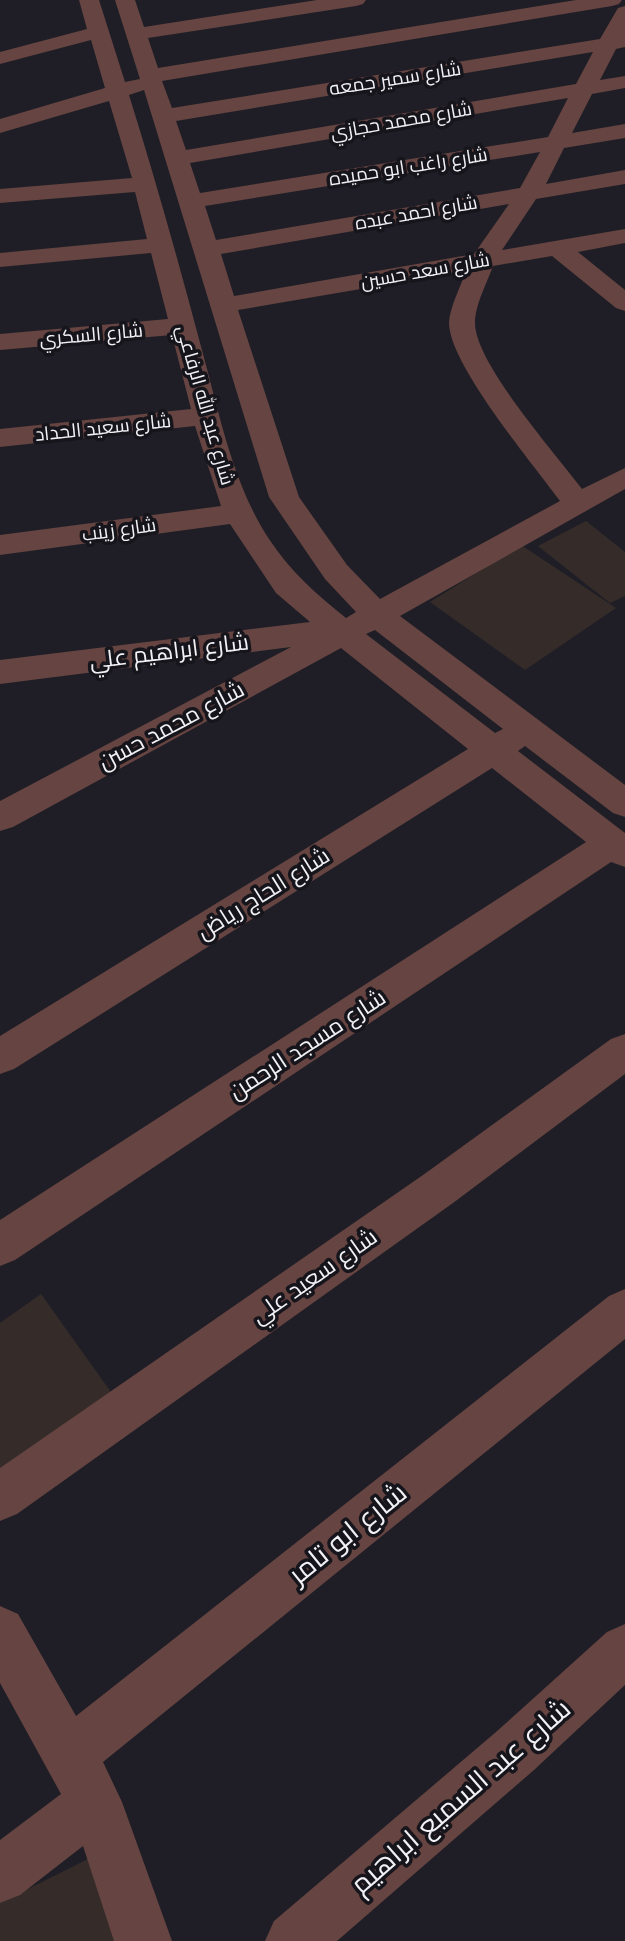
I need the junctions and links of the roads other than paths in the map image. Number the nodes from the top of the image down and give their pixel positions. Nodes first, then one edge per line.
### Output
1 (89, 0) edge
2 (125, 0) edge
3 (356, 0) edge
4 (612, 0) edge
5 (625, 12) edge
6 (99, 32) junction
7 (137, 34) junction
8 (616, 42) edge
9 (0, 58) edge
10 (151, 79) junction
11 (625, 82) edge
12 (584, 89) junction
13 (116, 92) junction
14 (164, 116) junction
15 (0, 126) edge
16 (625, 131) edge
17 (556, 143) junction
18 (177, 158) junction
19 (625, 177) edge
20 (145, 184) junction
21 (529, 193) junction
22 (0, 197) edge
23 (192, 201) junction
24 (625, 236) edge
25 (162, 245) junction
26 (558, 247) junction
27 (207, 249) junction
28 (0, 260) edge
29 (482, 261) junction
30 (625, 303) edge
31 (224, 305) junction
32 (183, 326) junction
33 (0, 342) edge
34 (206, 416) junction
35 (0, 438) edge
36 (625, 477) edge
37 (578, 504) junction
38 (239, 513) junction
39 (0, 545) edge
40 (377, 615) junction
41 (340, 631) junction
42 (0, 672) edge
43 (527, 729) junction
44 (494, 750) junction
45 (625, 804) edge
46 (0, 817) edge
47 (619, 848) edge
48 (625, 1051) edge
49 (0, 1057) edge
50 (0, 1245) edge
51 (625, 1311) edge
52 (0, 1497) edge
53 (0, 1632) edge
54 (625, 1650) edge
55 (69, 1755) junction
56 (95, 1802) junction
57 (0, 1875) edge
58 (143, 1941) edge
59 (294, 1941) edge

1 - 6 street, شارع عبد الله الرفاعي
2 - 7 street, شارع عبد الله الرفاعي
3 - 7 street
4 - 10 street
5 - 8 street
6 - 9 street
6 - 13 street, شارع عبد الله الرفاعي
7 - 10 street, شارع عبد الله الرفاعي
8 - 12 street
8 - 14 street, شارع سمير جمعه
10 - 13 street
10 - 14 street, شارع عبد الله الرفاعي
11 - 12 street, شارع محمد حجازي
12 - 17 street
12 - 18 street, شارع محمد حجازي
13 - 15 street
13 - 20 street, شارع عبد الله الرفاعي
14 - 18 street, شارع عبد الله الرفاعي
16 - 17 street, شارع راغب ابو حميده
17 - 21 street
17 - 23 street, شارع راغب ابو حميده
18 - 23 street, شارع عبد الله الرفاعي
19 - 21 street, شارع احمد عبده
20 - 22 street
20 - 25 street, شارع عبد الله الرفاعي
21 - 27 street, شارع احمد عبده
21 - 29 street
23 - 27 street, شارع عبد الله الرفاعي
24 - 26 street, شارع سعد حسين
25 - 28 street
25 - 32 street, شارع عبد الله الرفاعي
26 - 29 street, شارع سعد حسين
26 - 30 street
27 - 31 street, شارع عبد الله الرفاعي
29 - 31 street, شارع سعد حسين
29 - 37 street
31 - 40 street, شارع عبد الله الرفاعي
32 - 33 street, شارع السكري
32 - 34 street, شارع عبد الله الرفاعي
34 - 35 street, شارع سعيد الحداد
34 - 38 street, شارع عبد الله الرفاعي
36 - 37 street, شارع محمد حسن
37 - 40 street, شارع محمد حسن
38 - 39 street, شارع زينب
38 - 41 street, شارع عبد الله الرفاعي
40 - 41 street, شارع محمد حسن
40 - 43 street, شارع عبد الله الرفاعي
41 - 42 street, شارع ابراهيم علي
41 - 44 street, شارع عبد الله الرفاعي
41 - 46 street, شارع محمد حسن
43 - 44 street, شارع الحاج رياض
43 - 45 street, شارع عبد الله الرفاعي
44 - 47 street, شارع عبد الله الرفاعي
44 - 49 street, شارع الحاج رياض
47 - 50 street, شارع مسجد الرحمن
48 - 52 street, شارع سعيد علي
51 - 55 street, شارع ابو تامر
53 - 55 street
54 - 59 street, شارع عبد السميع ابراهيم
55 - 56 street
56 - 57 street
56 - 58 street

